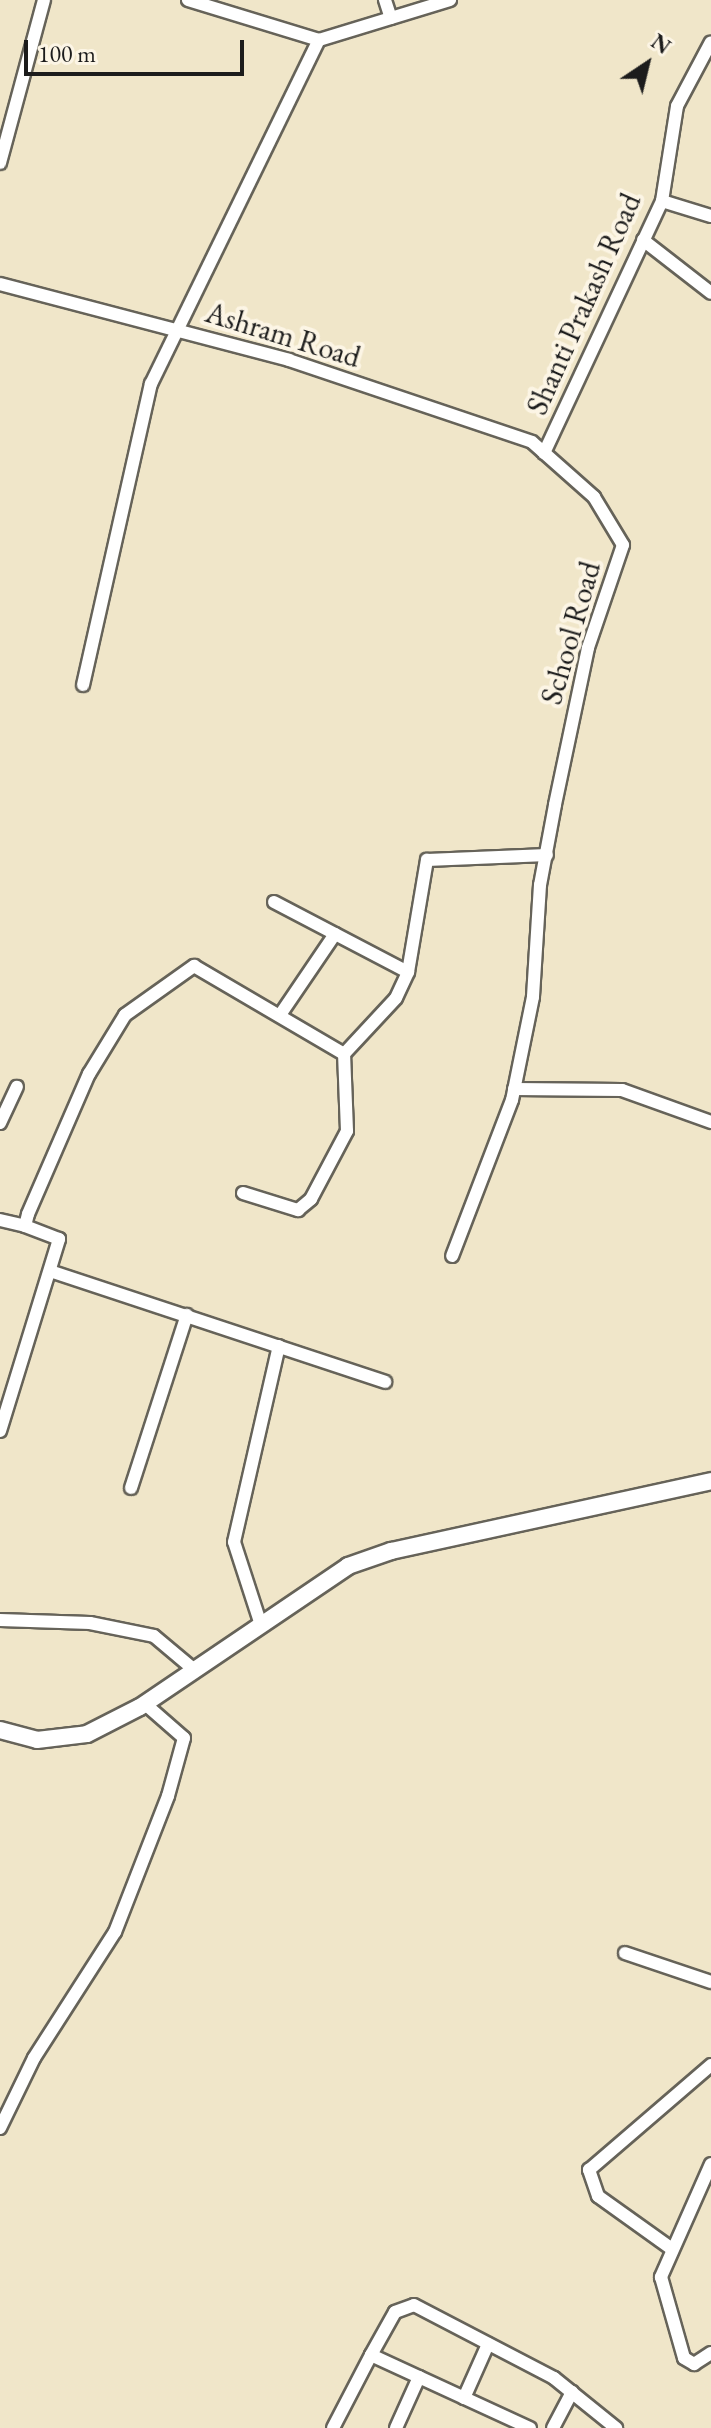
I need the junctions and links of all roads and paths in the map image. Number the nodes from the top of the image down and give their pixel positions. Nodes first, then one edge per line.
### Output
1 (44, 0) edge
2 (188, 0) edge
3 (385, 0) edge
4 (450, 0) edge
5 (391, 18) junction
6 (319, 40) junction
7 (711, 42) edge
8 (0, 163) edge
9 (662, 201) junction
10 (711, 216) edge
11 (643, 240) junction
12 (0, 284) edge
13 (711, 293) edge
14 (180, 330) junction
15 (544, 453) junction
16 (83, 685) dead end
17 (547, 855) junction
18 (274, 902) dead end
19 (335, 934) junction
20 (408, 972) junction
21 (280, 1015) junction
22 (344, 1054) junction
23 (17, 1087) dead end
24 (514, 1089) junction
25 (711, 1122) edge
26 (0, 1123) edge
27 (243, 1193) dead end
28 (0, 1220) edge
29 (25, 1226) junction
30 (452, 1256) dead end
31 (53, 1272) junction
32 (187, 1315) junction
33 (279, 1346) junction
34 (385, 1382) dead end
35 (0, 1431) edge
36 (711, 1481) edge
37 (131, 1488) dead end
38 (0, 1620) edge
39 (261, 1625) junction
40 (192, 1668) junction
41 (145, 1704) junction
42 (0, 1730) edge
43 (625, 1953) dead end
44 (711, 1982) edge
45 (711, 2065) edge
46 (0, 2128) edge
47 (711, 2164) edge
48 (672, 2249) junction
49 (488, 2344) junction
50 (711, 2353) edge
51 (371, 2355) junction
52 (419, 2377) junction
53 (572, 2392) junction
54 (464, 2398) junction
55 (333, 2428) edge
56 (396, 2428) edge
57 (530, 2428) edge
58 (553, 2428) edge
59 (616, 2428) edge

1 - 8 street
2 - 6 street
3 - 5 street
4 - 5 street
5 - 6 street
6 - 14 street
7 - 9 street, Shanti Prakash Road
9 - 10 street
9 - 11 street, Shanti Prakash Road
11 - 13 street
11 - 15 street, Shanti Prakash Road
12 - 14 street, Ashram Road
14 - 15 street, Ashram Road
14 - 16 street
15 - 17 street, School Road
17 - 20 street
17 - 24 street, School Road
18 - 19 street
19 - 20 street
19 - 21 street
20 - 22 street
21 - 22 street
21 - 29 street
22 - 27 street
23 - 26 street
24 - 25 street
24 - 30 street, School Road
28 - 29 street
29 - 31 street
31 - 32 street
31 - 35 street
32 - 33 street
32 - 37 street
33 - 34 street
33 - 39 street
36 - 39 street
38 - 40 street
39 - 40 street
40 - 41 street
41 - 42 street
41 - 46 street
43 - 44 street
45 - 48 street
47 - 48 street
48 - 50 street
49 - 51 street
49 - 53 street
49 - 54 street
51 - 52 street
51 - 55 street
52 - 54 street
52 - 56 street
53 - 58 street
53 - 59 street
54 - 57 street

